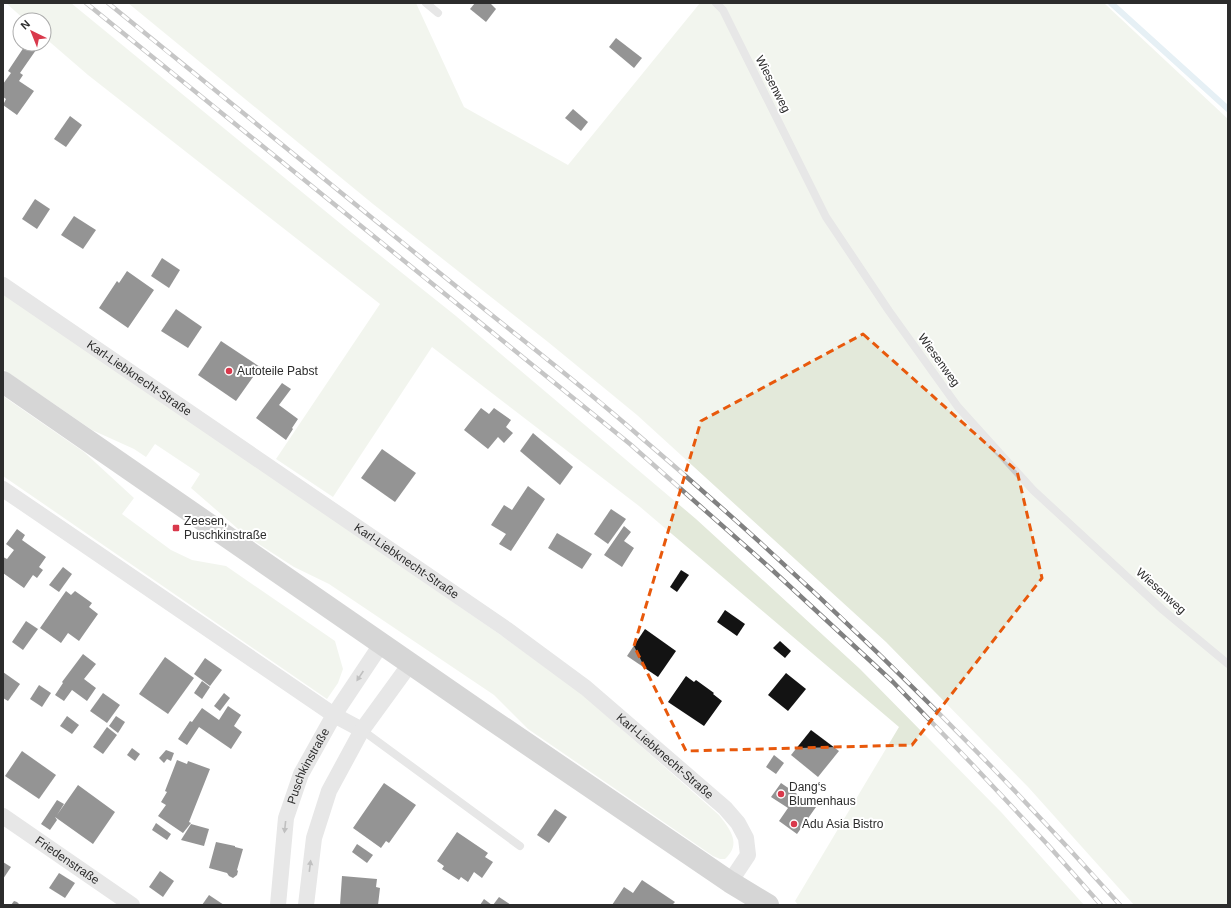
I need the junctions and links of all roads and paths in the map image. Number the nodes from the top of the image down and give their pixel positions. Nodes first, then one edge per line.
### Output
1 (426, 3) edge
2 (716, 3) edge
3 (438, 13) dead end
4 (3, 285) edge
5 (3, 382) edge
6 (3, 489) edge
7 (382, 643) junction
8 (410, 664) junction
9 (1228, 664) edge
10 (334, 715) junction
11 (362, 730) junction
12 (3, 816) edge
13 (520, 846) dead end
14 (730, 882) junction
15 (132, 905) edge
16 (278, 905) edge
17 (306, 905) edge
18 (768, 905) edge

1 - 3 lane
2 - 9 lane, Wiesenweg
4 - 14 street, Karl-Liebknecht-Straße
5 - 7 main road
6 - 10 street
7 - 8 main road
7 -> 10 street, Puschkinstraße
8 - 11 street
8 - 14 main road
10 - 11 street
10 -> 16 street, Puschkinstraße
11 - 13 lane
17 -> 11 street
12 - 15 street, Friedenstraße
14 - 18 main road

